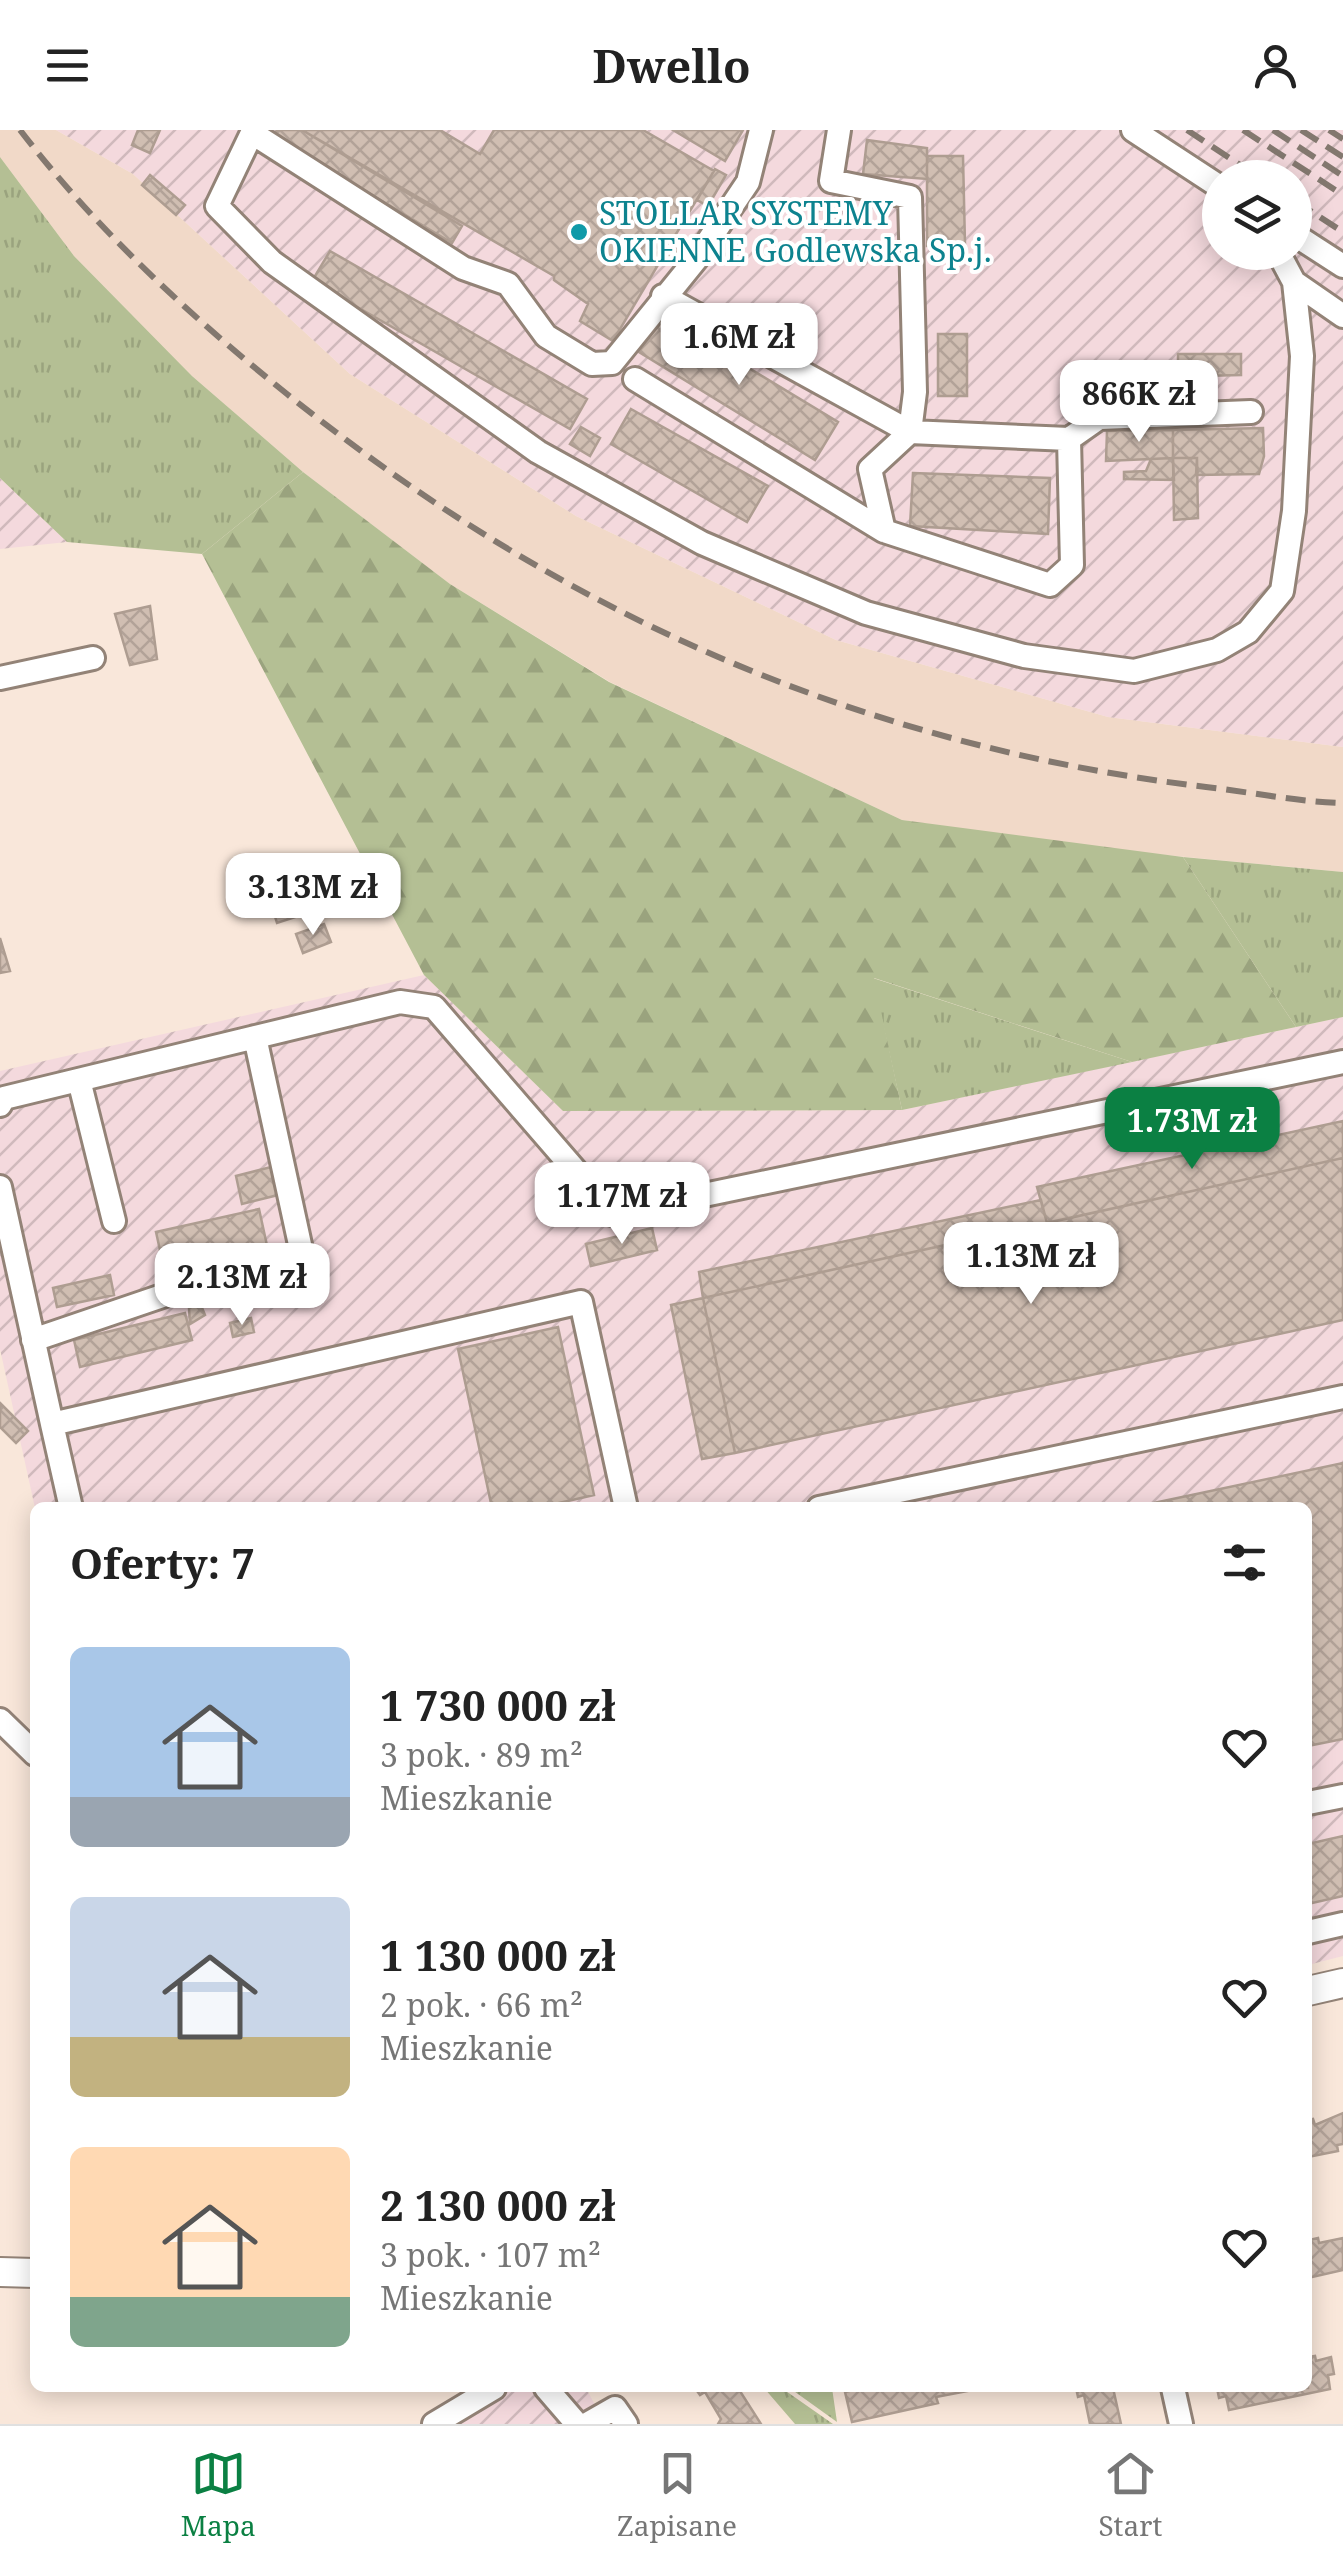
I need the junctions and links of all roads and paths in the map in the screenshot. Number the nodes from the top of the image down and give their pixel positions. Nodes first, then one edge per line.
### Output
1 (761, 130) edge
2 (840, 130) edge
3 (1133, 130) edge
4 (250, 131) edge
5 (1202, 175) edge
6 (1312, 246) edge
7 (1343, 266) edge
8 (1288, 270) edge
9 (1294, 282) junction
10 (663, 296) junction
11 (1343, 316) edge
12 (635, 379) dead end
13 (1114, 383) dead end
14 (1251, 412) dead end
15 (1099, 418) junction
16 (910, 432) junction
17 (1069, 438) junction
18 (884, 532) junction
19 (93, 658) dead end
20 (0, 678) edge
21 (255, 1037) junction
22 (1343, 1062) edge
23 (79, 1080) junction
24 (0, 1105) edge
25 (0, 1187) edge
26 (114, 1221) dead end
27 (33, 1340) junction
28 (1343, 1397) edge
29 (52, 1424) junction
30 (70, 1502) edge
31 (625, 1502) edge
32 (847, 1502) edge
33 (0, 1720) edge
34 (30, 1749) edge
35 (1343, 1796) edge
36 (1312, 1802) edge
37 (1343, 1924) edge
38 (1312, 1931) edge
39 (1343, 1983) edge
40 (1312, 1991) edge
41 (0, 2272) edge
42 (30, 2273) edge
43 (487, 2392) edge
44 (550, 2392) edge
45 (566, 2392) edge
46 (1174, 2392) edge
47 (434, 2424) edge
48 (578, 2424) edge
49 (587, 2424) edge
50 (626, 2424) edge
51 (1181, 2424) edge

1 - 10 street
2 - 16 street
3 - 5 street
4 - 9 street
4 - 10 street
6 - 7 street
8 - 9 street
9 - 11 street
10 - 16 street
12 - 18 street
13 - 15 street
14 - 15 street
15 - 17 street
16 - 17 street
16 - 18 street
17 - 18 street
19 - 20 street
21 - 22 street
21 - 23 street
21 - 27 street
23 - 24 street
23 - 26 street
25 - 27 street
27 - 29 street
28 - 32 street
29 - 30 street
29 - 31 street
33 - 34 street
35 - 36 street
37 - 38 street
39 - 40 main road
41 - 42 main road
43 - 47 street
44 - 48 street
45 - 48 street
46 - 51 street
49 - 50 street

